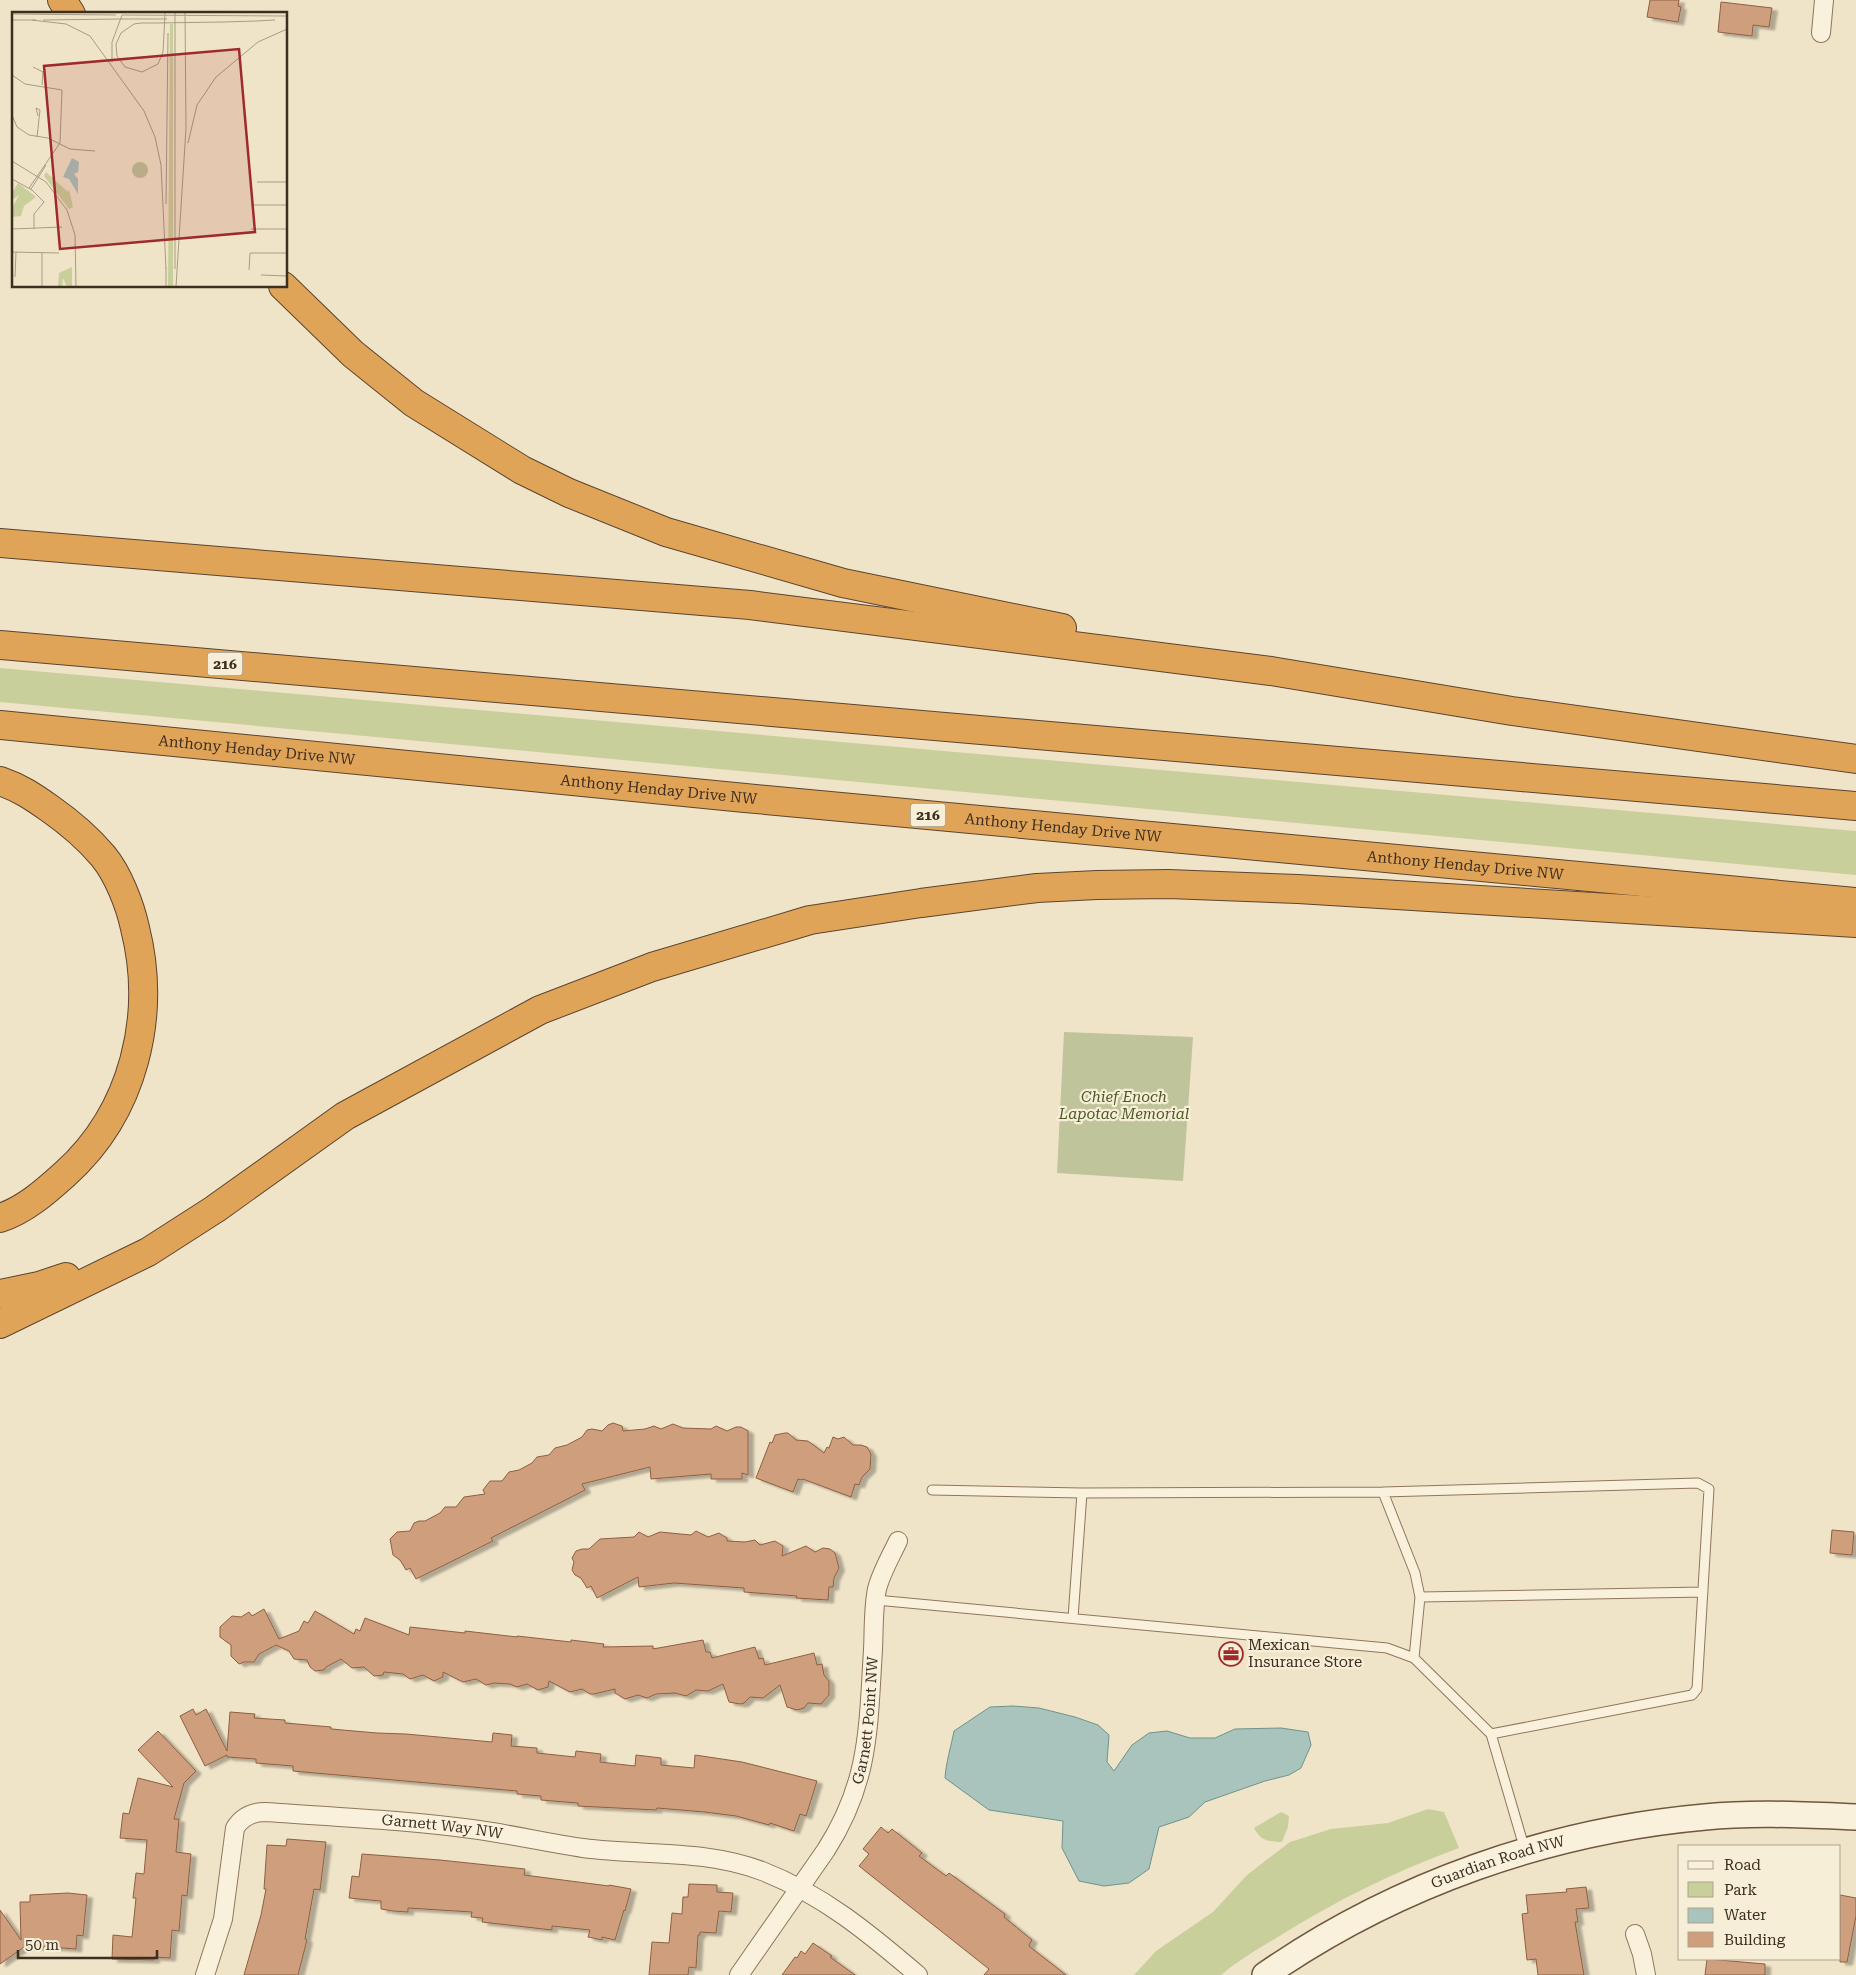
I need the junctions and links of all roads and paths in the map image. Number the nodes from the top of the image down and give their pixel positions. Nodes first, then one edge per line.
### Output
1 (62, 0) edge
2 (1824, 0) edge
3 (70, 12) edge
4 (1821, 33) dead end
5 (286, 288) edge
6 (0, 543) edge
7 (0, 645) edge
8 (1271, 671) junction
9 (0, 725) edge
10 (1856, 760) edge
11 (0, 781) edge
12 (1856, 806) edge
13 (1856, 902) edge
14 (1856, 923) edge
15 (0, 1218) edge
16 (148, 1252) junction
17 (0, 1294) edge
18 (0, 1324) edge
19 (932, 1490) dead end
20 (1383, 1492) junction
21 (1082, 1493) junction
22 (898, 1541) dead end
23 (1702, 1592) junction
24 (1420, 1597) junction
25 (876, 1600) junction
26 (1073, 1618) junction
27 (1414, 1658) junction
28 (1491, 1734) junction
29 (1856, 1817) edge
30 (1525, 1850) junction
31 (799, 1887) junction
32 (1635, 1934) dead end
33 (205, 1975) edge
34 (739, 1975) edge
35 (918, 1975) edge
36 (1265, 1975) edge
37 (1646, 1975) edge

1 - 3 highway
2 - 4 street
5 - 8 highway
6 - 8 highway
7 - 12 highway, 216
8 - 10 highway
9 - 13 highway, Anthony Henday Drive NW / 216
11 - 15 highway
14 - 16 highway
16 - 17 highway
16 - 18 highway
19 - 21 lane
20 - 21 lane
20 - 23 lane
20 - 24 lane
21 - 26 lane
22 - 25 street, Garnett Point NW
23 - 24 lane
23 - 28 lane
24 - 27 lane
25 - 26 lane
25 - 31 street, Garnett Point NW
26 - 27 lane
27 - 28 lane
28 - 30 lane
29 - 30 main road, Guardian Road NW
30 - 36 main road, Guardian Road NW
31 - 33 street, Garnett Way NW
31 - 34 street
31 - 35 street, Garnett Way NW
32 - 37 street

